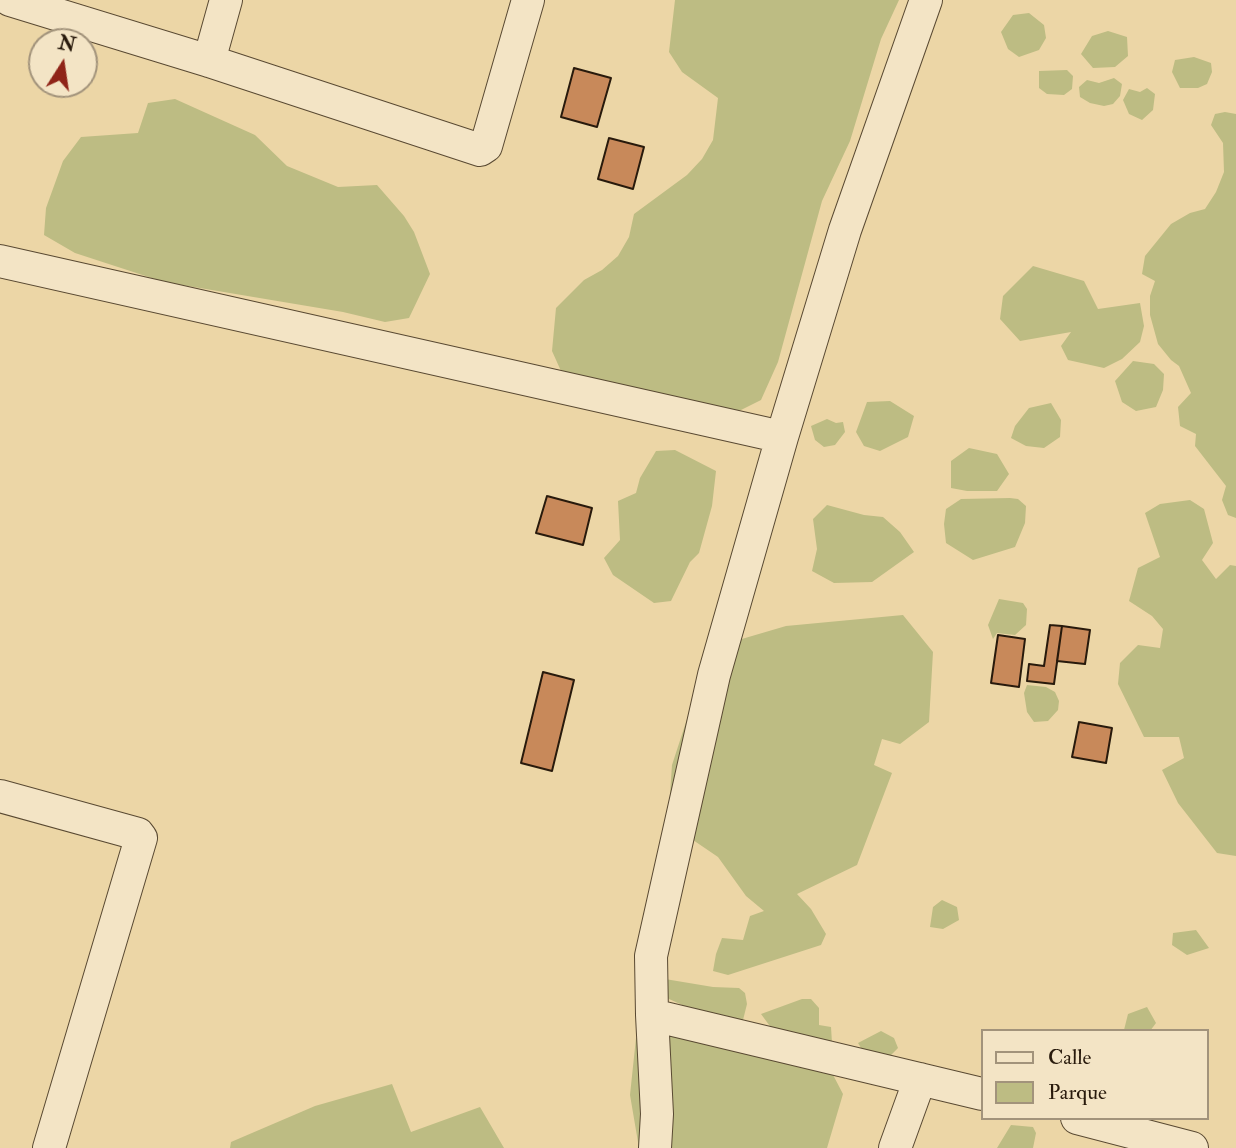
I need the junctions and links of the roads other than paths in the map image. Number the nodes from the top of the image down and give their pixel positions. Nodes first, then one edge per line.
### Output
1 (10, 0) edge
2 (226, 0) edge
3 (528, 0) edge
4 (926, 0) edge
5 (209, 61) junction
6 (0, 261) edge
7 (782, 437) junction
8 (0, 796) edge
9 (652, 1015) junction
10 (920, 1079) junction
11 (981, 1094) edge
12 (1084, 1120) edge
13 (1180, 1146) edge
14 (49, 1148) edge
15 (655, 1148) edge
16 (895, 1148) edge

1 - 5 street
2 - 5 street
3 - 5 street
4 - 7 street
6 - 7 street
7 - 9 street
8 - 14 street
9 - 10 street
9 - 15 street
10 - 11 street
10 - 16 street
12 - 13 street

